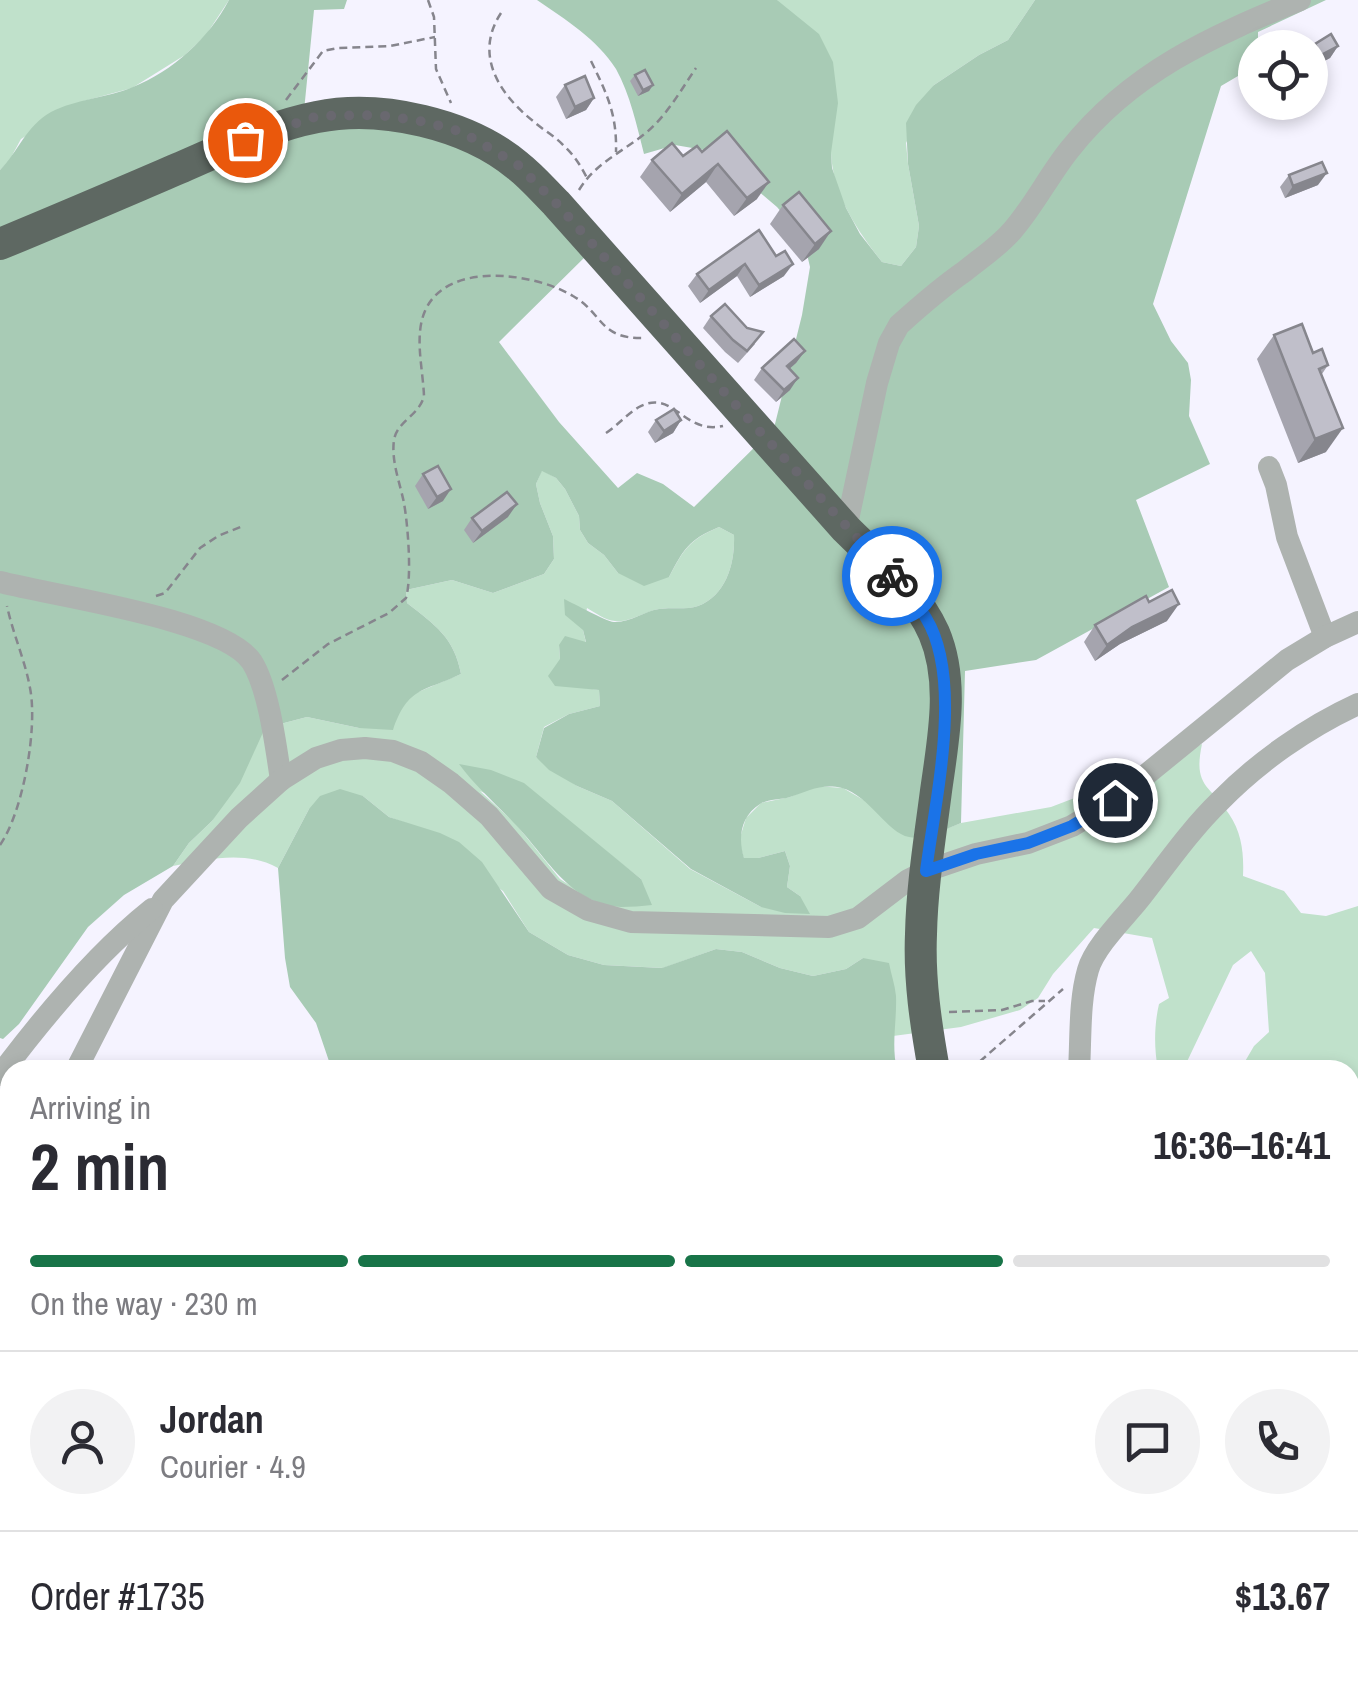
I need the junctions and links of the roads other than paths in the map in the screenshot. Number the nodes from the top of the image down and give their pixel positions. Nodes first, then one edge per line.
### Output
1 (1300, 0) edge
2 (0, 244) edge
3 (1269, 466) dead end
4 (846, 529) junction
5 (3, 583) edge
6 (1358, 622) edge
7 (1325, 636) junction
8 (1358, 704) edge
9 (282, 780) junction
10 (926, 871) junction
11 (163, 900) junction
12 (11, 1060) edge
13 (80, 1060) edge
14 (932, 1060) edge
15 (1080, 1060) edge

1 - 4 street
2 - 4 highway
3 - 7 street
4 - 10 highway
5 - 9 street
6 - 7 street
7 - 10 street
8 - 15 street
9 - 10 street
9 - 11 street
10 - 14 highway
11 - 12 street
11 - 13 street

